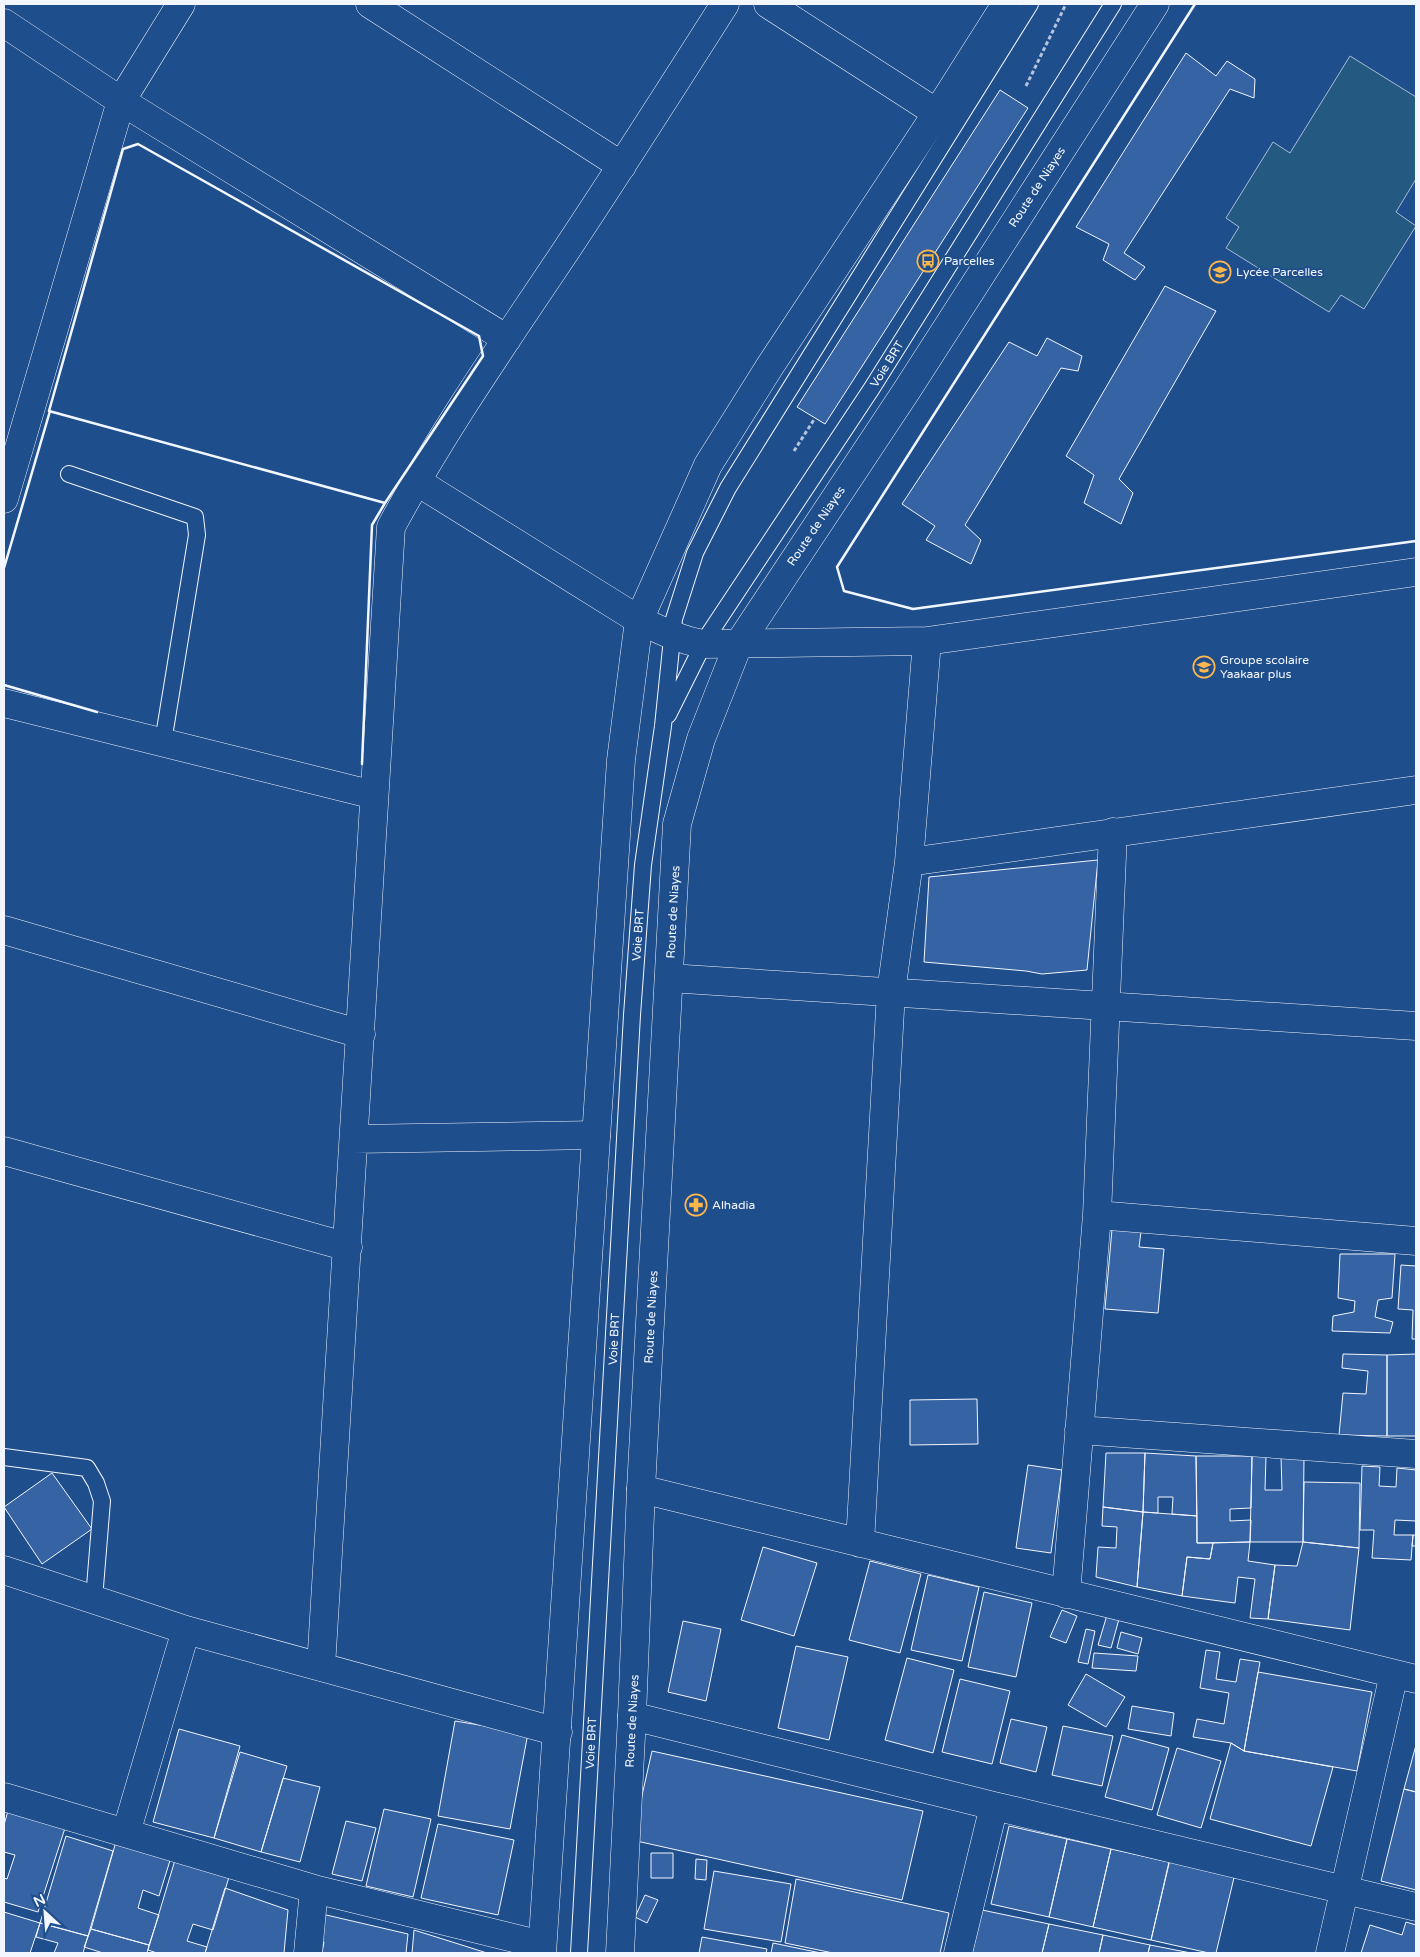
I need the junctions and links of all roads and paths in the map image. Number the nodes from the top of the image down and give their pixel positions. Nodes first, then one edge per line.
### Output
1 (180, 4) edge
2 (370, 4) edge
3 (725, 4) edge
4 (768, 4) edge
5 (1006, 4) edge
6 (1030, 4) edge
7 (1066, 4) edge
8 (1113, 4) edge
9 (1155, 4) edge
10 (4, 24) edge
11 (1023, 93) dead end
12 (121, 101) junction
13 (938, 113) junction
14 (622, 166) junction
15 (507, 339) junction
16 (68, 474) dead end
17 (416, 481) junction
18 (4, 499) edge
19 (1416, 572) edge
20 (639, 620) junction
21 (672, 636) junction
22 (927, 641) junction
23 (703, 644) junction
24 (738, 645) junction
25 (4, 702) edge
26 (663, 726) junction
27 (163, 742) junction
28 (1416, 790) edge
29 (374, 795) junction
30 (1113, 832) junction
31 (908, 862) junction
32 (4, 930) edge
33 (669, 978) junction
34 (891, 992) junction
35 (1105, 1005) junction
36 (1416, 1026) edge
37 (361, 1034) junction
38 (596, 1135) junction
39 (354, 1139) junction
40 (4, 1151) edge
41 (1097, 1215) junction
42 (1416, 1241) edge
43 (348, 1247) junction
44 (1079, 1430) junction
45 (1416, 1454) edge
46 (4, 1457) edge
47 (641, 1489) junction
48 (860, 1543) junction
49 (4, 1570) edge
50 (1066, 1594) junction
51 (94, 1599) junction
52 (186, 1630) junction
53 (321, 1667) junction
54 (1405, 1677) edge
55 (632, 1716) junction
56 (558, 1732) junction
57 (4, 1797) edge
58 (994, 1806) junction
59 (126, 1833) junction
60 (314, 1889) junction
61 (1344, 1890) junction
62 (1416, 1907) edge
63 (542, 1949) edge
64 (308, 1953) edge
65 (579, 1953) edge
66 (620, 1953) edge
67 (958, 1953) edge
68 (1330, 1953) edge

1 - 12 street
2 - 14 street
3 - 14 street
4 - 13 street
5 - 13 street
6 - 21 lane, Voie BRT
7 - 11 path
8 - 23 lane, Voie BRT
9 - 24 street, Route de Niayes
10 - 12 street
12 - 15 street
12 - 18 street
13 - 20 street
14 - 15 street
15 - 17 street
16 - 27 lane
17 - 20 street
17 - 29 street
19 - 22 street
20 - 21 street
20 - 38 street
21 - 23 street
21 - 26 lane, Voie BRT
22 - 24 street
22 - 31 street
23 - 24 street
23 - 26 lane, Voie BRT
24 - 33 street, Route de Niayes
25 - 27 street
26 - 65 lane, Voie BRT
27 - 29 street
28 - 30 street
29 - 37 street
30 - 31 street
30 - 35 street
31 - 34 street
32 - 37 street
33 - 34 street
33 - 47 street, Route de Niayes
34 - 35 street
34 - 48 street
35 - 36 street
35 - 41 street
37 - 39 street
38 - 39 street
38 - 56 street
39 - 43 street
40 - 43 street
41 - 42 street
41 - 44 street
43 - 53 street
44 - 45 street
44 - 50 street
46 - 51 lane
47 - 48 street
47 - 55 street, Route de Niayes
48 - 50 street
49 - 51 street
50 - 54 street
51 - 52 street
52 - 53 street
52 - 59 street
53 - 56 street
54 - 61 street
55 - 58 street
55 - 66 street, Route de Niayes
56 - 63 street
57 - 59 street
58 - 61 street
58 - 67 street
59 - 60 street
60 - 63 street
60 - 64 street
61 - 62 street
61 - 68 street

